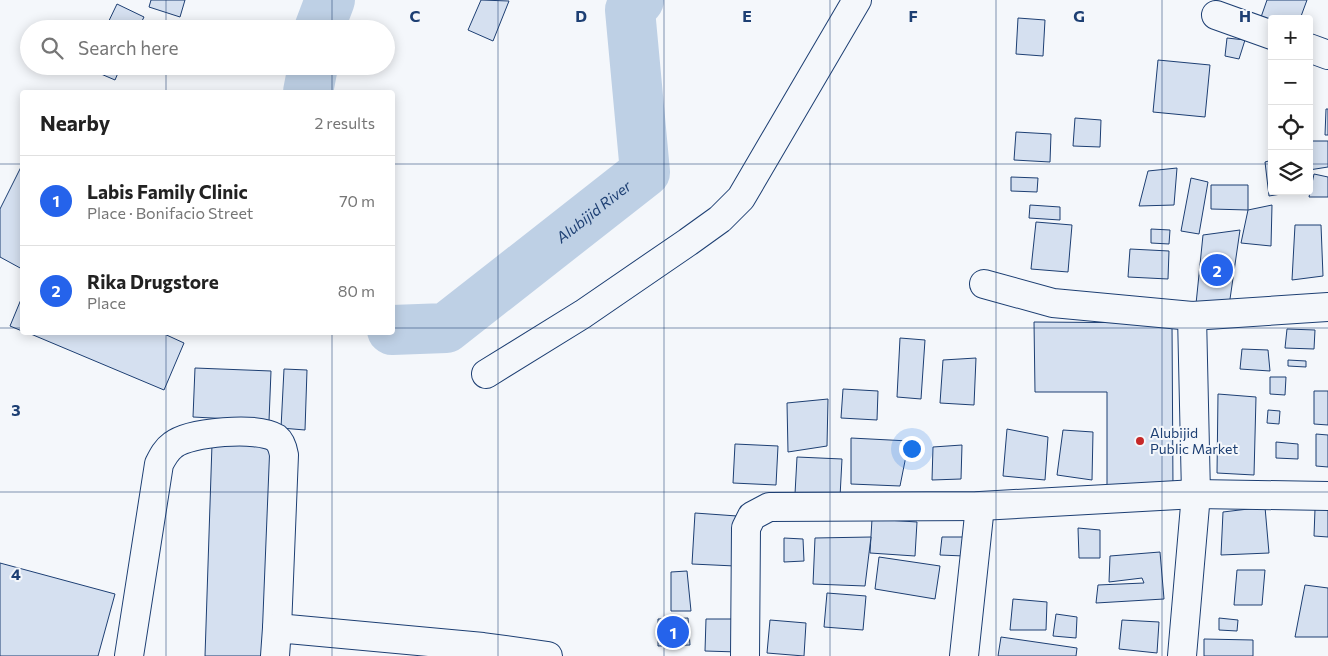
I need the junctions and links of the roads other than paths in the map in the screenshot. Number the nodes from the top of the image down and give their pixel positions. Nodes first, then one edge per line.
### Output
1 (857, 0) edge
2 (1216, 15) dead end
3 (1268, 34) edge
4 (1313, 49) edge
5 (1328, 54) edge
6 (984, 284) dead end
7 (1328, 307) edge
8 (1192, 316) junction
9 (486, 374) dead end
10 (1196, 494) junction
11 (1328, 496) edge
12 (980, 506) junction
13 (277, 628) junction
14 (482, 652) edge
15 (129, 656) edge
16 (275, 656) edge
17 (548, 656) edge
18 (744, 656) edge
19 (964, 656) edge
20 (1182, 656) edge

1 - 9 street
2 - 3 street
4 - 5 street
6 - 8 street
7 - 8 street
8 - 10 street
10 - 11 street
10 - 12 street
10 - 20 street
12 - 18 street
12 - 19 street
13 - 14 street
13 - 15 street
13 - 16 street
14 - 17 street

